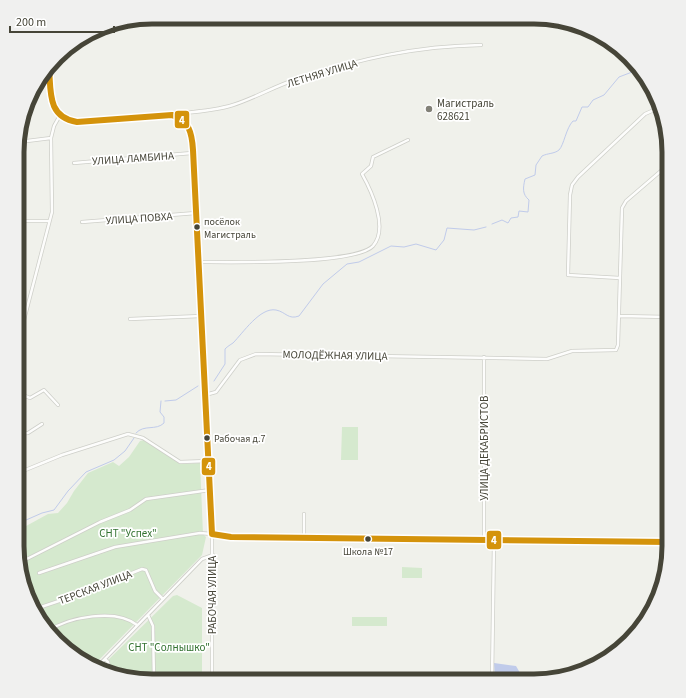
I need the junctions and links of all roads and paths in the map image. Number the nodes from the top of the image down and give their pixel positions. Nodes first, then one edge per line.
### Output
1 (481, 45) dead end
2 (50, 75) edge
3 (655, 110) edge
4 (166, 114) junction
5 (59, 117) junction
6 (52, 138) junction
7 (408, 140) dead end
8 (25, 141) edge
9 (193, 153) junction
10 (74, 163) dead end
11 (662, 170) edge
12 (196, 213) junction
13 (24, 221) edge
14 (49, 221) junction
15 (82, 222) dead end
16 (199, 262) junction
17 (620, 278) junction
18 (201, 316) junction
19 (619, 316) junction
20 (662, 317) edge
21 (130, 319) dead end
22 (24, 320) edge
23 (484, 357) junction
24 (205, 395) junction
25 (24, 396) edge
26 (58, 406) dead end
27 (42, 424) dead end
28 (24, 433) edge
29 (208, 461) junction
30 (24, 471) edge
31 (210, 490) junction
32 (304, 514) dead end
33 (212, 534) junction
34 (304, 537) junction
35 (484, 539) junction
36 (494, 540) junction
37 (662, 542) edge
38 (213, 555) junction
39 (25, 559) edge
40 (39, 573) dead end
41 (162, 599) junction
42 (40, 607) edge
43 (148, 615) junction
44 (137, 625) junction
45 (54, 628) edge
46 (106, 659) junction
47 (101, 663) edge
48 (108, 666) edge
49 (154, 674) edge
50 (212, 674) edge
51 (492, 674) edge

1 - 4 street, ЛЕТНЯЯ УЛИЦА
2 - 5 street
3 - 17 street
4 - 5 street, РАБОЧАЯ УЛИЦА
4 - 9 street, РАБОЧАЯ УЛИЦА
5 - 6 street
6 - 8 street
6 - 14 street
7 - 16 street
9 - 10 street, УЛИЦА ЛАМБИНА
9 - 12 street, РАБОЧАЯ УЛИЦА
11 - 17 street
12 - 15 street, УЛИЦА ПОВХА
12 - 16 street, РАБОЧАЯ УЛИЦА
13 - 14 street
14 - 22 street
16 - 18 street, РАБОЧАЯ УЛИЦА
17 - 19 street
18 - 21 street
18 - 24 street, РАБОЧАЯ УЛИЦА
19 - 20 street
19 - 23 street, МОЛОДЁЖНАЯ УЛИЦА
23 - 24 street, МОЛОДЁЖНАЯ УЛИЦА
23 - 35 street, УЛИЦА ДЕКАБРИСТОВ
24 - 29 street, РАБОЧАЯ УЛИЦА
25 - 26 street
27 - 28 street
29 - 30 street
29 - 31 street, РАБОЧАЯ УЛИЦА
31 - 33 street, РАБОЧАЯ УЛИЦА
31 - 39 street
32 - 34 street
33 - 34 street
33 - 38 street, РАБОЧАЯ УЛИЦА
33 - 40 street
34 - 35 street
35 - 36 street
36 - 37 street
36 - 51 street
38 - 41 street
38 - 50 street, РАБОЧАЯ УЛИЦА
41 - 42 street, ТЕРСКАЯ УЛИЦА
41 - 43 street
43 - 44 street
43 - 49 street
44 - 45 street
44 - 46 street
46 - 47 street
46 - 48 street

